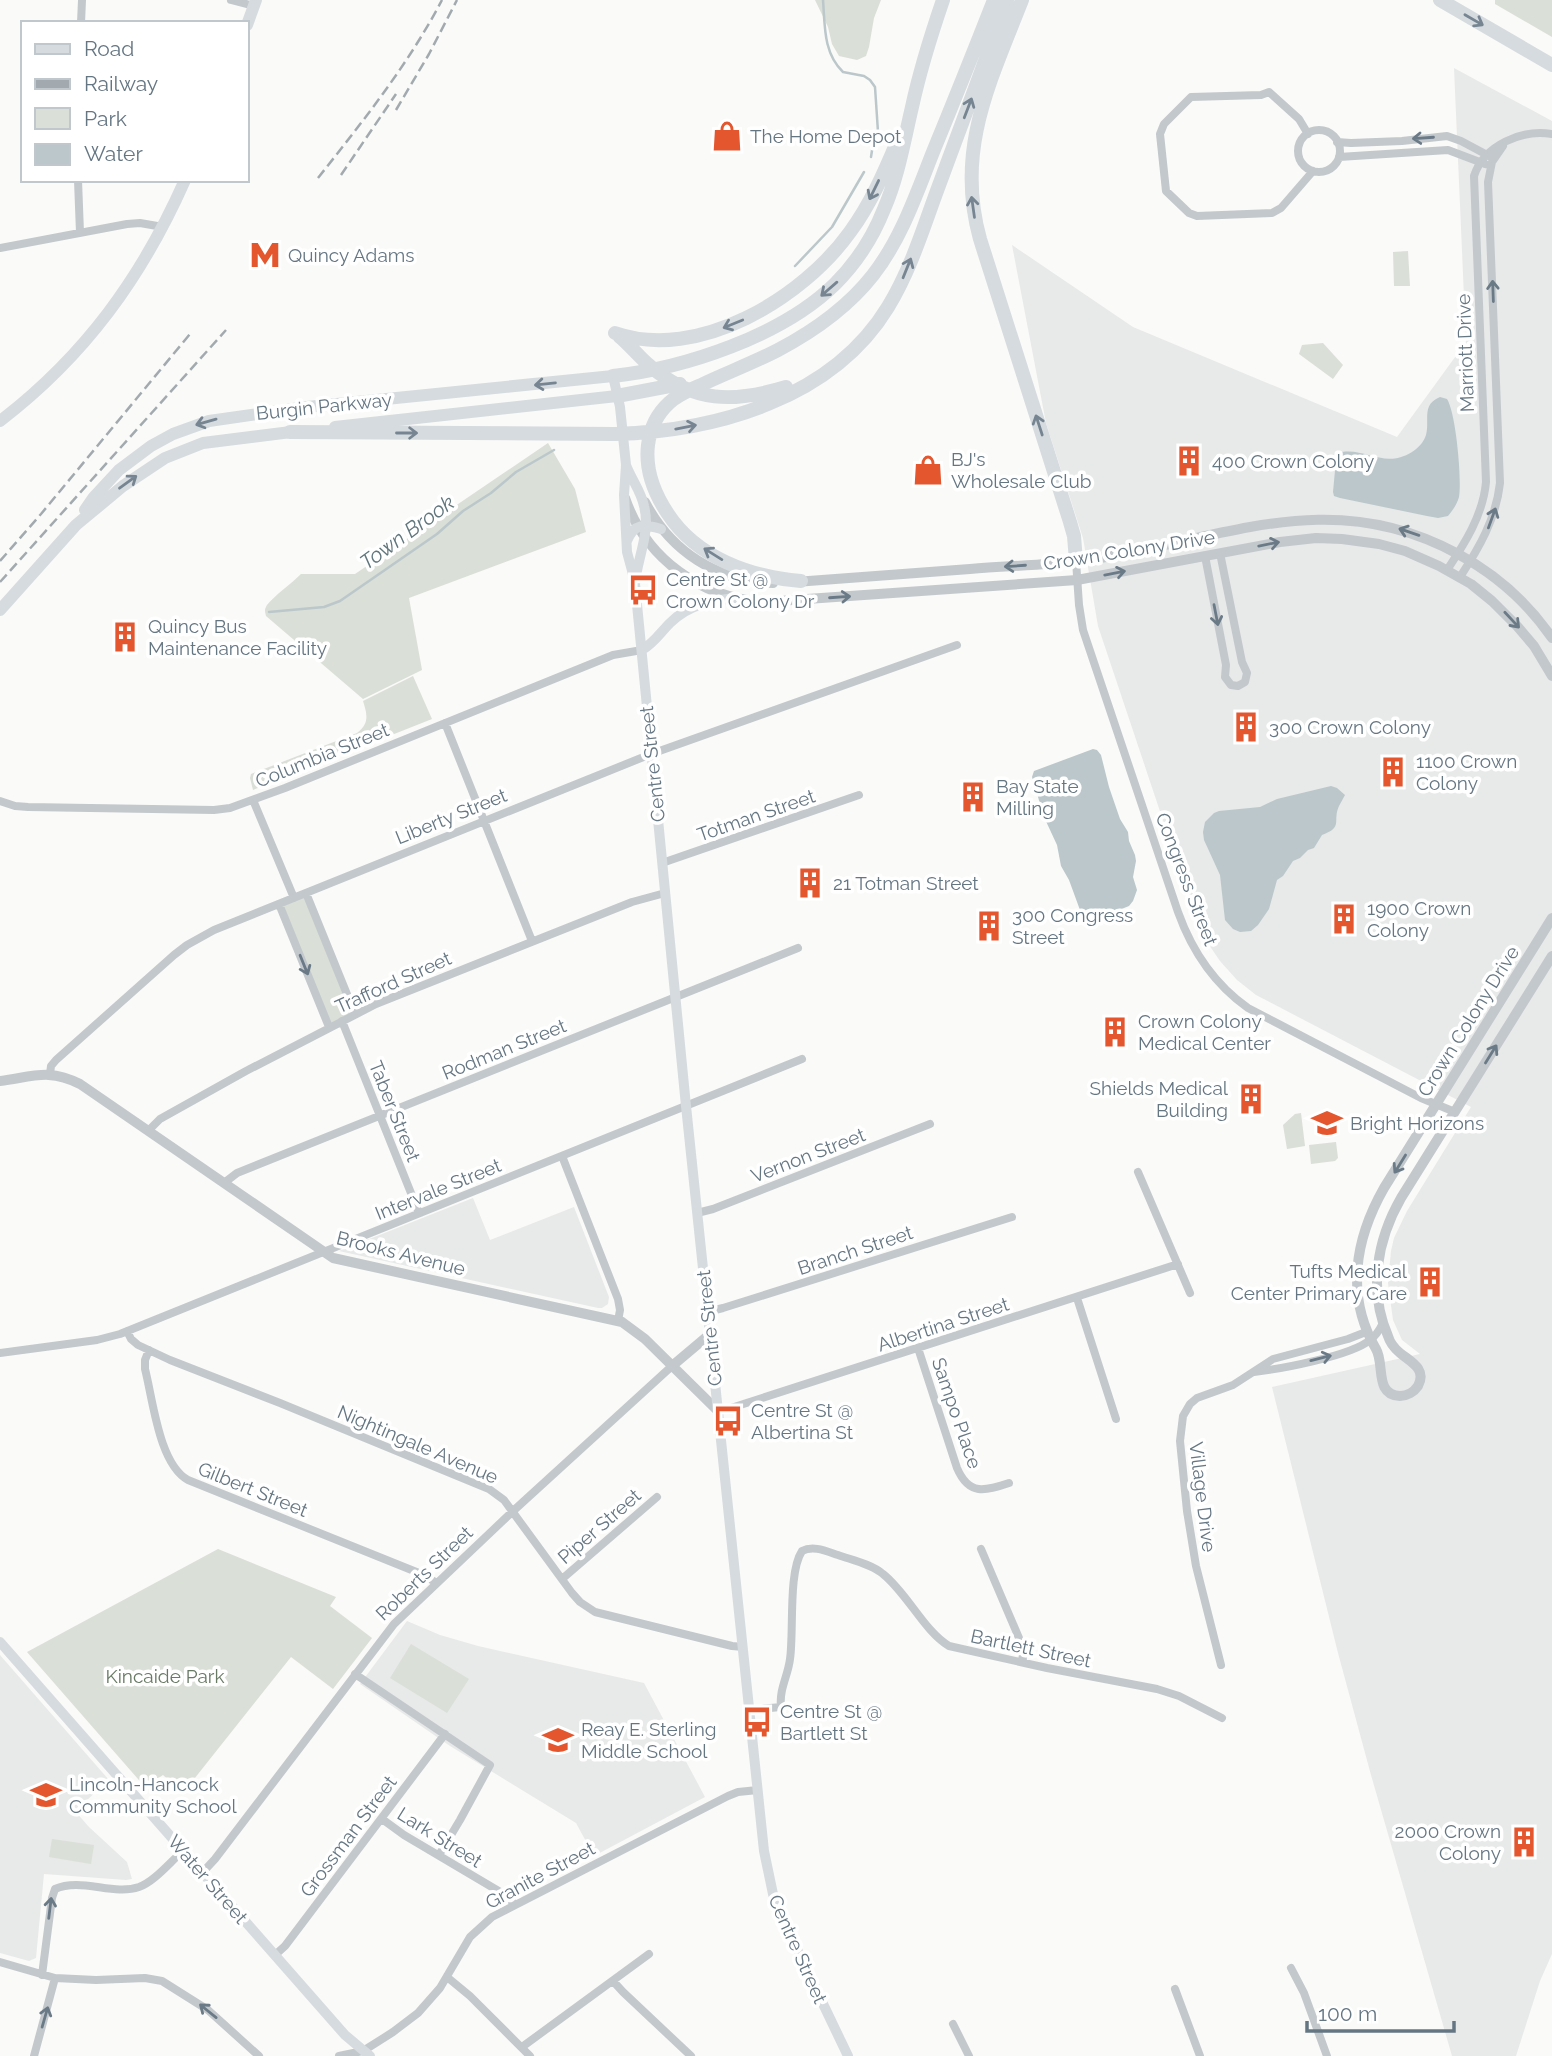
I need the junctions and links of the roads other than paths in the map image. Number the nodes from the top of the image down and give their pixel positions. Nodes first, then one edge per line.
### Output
1 (82, 0) edge
2 (232, 0) edge
3 (934, 0) edge
4 (943, 0) edge
5 (994, 0) edge
6 (1009, 0) edge
7 (1022, 0) edge
8 (1440, 0) edge
9 (255, 3) edge
10 (81, 21) edge
11 (248, 22) edge
12 (927, 47) junction
13 (1552, 67) edge
14 (914, 99) junction
15 (1308, 134) junction
16 (1552, 134) edge
17 (1337, 142) junction
18 (1339, 157) junction
19 (1491, 160) junction
20 (1481, 162) junction
21 (1313, 171) junction
22 (78, 182) edge
23 (184, 182) edge
24 (163, 227) junction
25 (80, 233) junction
26 (0, 247) edge
27 (834, 368) junction
28 (732, 370) junction
29 (612, 376) junction
30 (618, 396) junction
31 (0, 421) edge
32 (290, 432) junction
33 (626, 465) junction
34 (639, 493) junction
35 (624, 495) junction
36 (76, 525) junction
37 (643, 529) junction
38 (661, 530) junction
39 (627, 542) junction
40 (1220, 553) junction
41 (1458, 554) junction
42 (1205, 556) junction
43 (1076, 561) junction
44 (1471, 561) junction
45 (1447, 570) junction
46 (1460, 578) junction
47 (1077, 580) junction
48 (801, 581) junction
49 (635, 584) junction
50 (738, 598) junction
51 (0, 610) edge
52 (1552, 638) edge
53 (957, 645) dead end
54 (642, 650) junction
55 (1245, 669) junction
56 (1226, 673) junction
57 (1552, 676) edge
58 (445, 723) junction
59 (651, 754) junction
60 (859, 795) dead end
61 (253, 800) junction
62 (0, 801) edge
63 (485, 822) junction
64 (662, 863) junction
65 (306, 893) junction
66 (665, 893) junction
67 (294, 898) junction
68 (279, 904) junction
69 (1552, 918) edge
70 (532, 941) junction
71 (798, 948) dead end
72 (1552, 956) edge
73 (676, 997) junction
74 (355, 1014) junction
75 (342, 1021) junction
76 (329, 1027) junction
77 (802, 1059) dead end
78 (50, 1074) junction
79 (0, 1081) edge
80 (1436, 1105) junction
81 (686, 1106) junction
82 (1455, 1112) junction
83 (380, 1116) junction
84 (930, 1124) dead end
85 (149, 1130) junction
86 (562, 1156) junction
87 (1138, 1172) dead end
88 (224, 1183) junction
89 (419, 1213) junction
90 (698, 1213) junction
91 (1012, 1217) dead end
92 (322, 1252) junction
93 (1178, 1264) junction
94 (1191, 1293) dead end
95 (1077, 1298) junction
96 (707, 1312) junction
97 (618, 1321) junction
98 (1383, 1323) junction
99 (127, 1331) junction
100 (710, 1334) junction
101 (1368, 1336) junction
102 (918, 1348) junction
103 (149, 1350) junction
104 (0, 1353) edge
105 (1409, 1359) junction
106 (673, 1366) junction
107 (1381, 1372) junction
108 (717, 1410) junction
109 (1116, 1419) dead end
110 (1009, 1483) dead end
111 (657, 1497) dead end
112 (512, 1512) junction
113 (981, 1549) dead end
114 (562, 1580) junction
115 (437, 1583) junction
116 (0, 1642) edge
117 (743, 1647) junction
118 (1023, 1662) junction
119 (1221, 1665) dead end
120 (355, 1674) junction
121 (750, 1710) junction
122 (1222, 1718) dead end
123 (445, 1734) junction
124 (758, 1790) junction
125 (382, 1819) junction
126 (183, 1851) junction
127 (439, 1855) junction
128 (202, 1873) junction
129 (515, 1905) junction
130 (649, 1954) dead end
131 (275, 1955) junction
132 (0, 1962) edge
133 (1291, 1968) dead end
134 (42, 1975) junction
135 (447, 1977) junction
136 (55, 1978) junction
137 (613, 1981) junction
138 (1175, 1989) dead end
139 (953, 2024) dead end
140 (522, 2047) junction
141 (365, 2054) edge
142 (34, 2056) edge
143 (259, 2056) edge
144 (339, 2056) edge
145 (530, 2056) edge
146 (691, 2056) edge
147 (848, 2056) edge
148 (969, 2056) edge
149 (1200, 2056) edge
150 (1327, 2056) edge

1 - 10 street
2 - 9 street
3 - 12 highway
4 - 12 highway
5 - 28 highway
27 -> 6 highway
43 -> 7 highway
8 -> 13 highway
9 - 11 main road
12 - 14 highway
14 -> 27 highway
14 -> 29 highway
15 - 17 street
15 - 21 street
15 - 21 street
16 - 19 street
17 - 18 street
19 -> 17 street
18 - 20 street
18 - 21 street
19 - 20 street
44 -> 19 street, Marriott Drive
20 - 41 street, Marriott Drive
22 - 25 street
23 - 24 main road
24 - 25 street
24 - 31 main road
25 - 26 street
32 -> 27 highway
28 - 30 highway
48 -> 28 highway
29 - 30 main road, Centre Street
29 -> 36 main road, Burgin Parkway
30 - 32 main road, Burgin Parkway
30 - 33 main road, Centre Street
36 -> 32 main road, Burgin Parkway
33 - 34 main road, Centre Street
33 - 35 main road, Centre Street
34 - 37 main road, Centre Street
34 - 38 street, Crown Colony Drive
35 - 37 street, Crown Colony Drive
35 - 39 main road, Centre Street
36 - 51 main road, Burgin Parkway
37 - 38 main road
37 - 39 main road
37 - 49 main road, Centre Street
37 - 50 street, Crown Colony Drive
38 - 48 street, Crown Colony Drive
39 - 49 main road, Centre Street
40 - 42 street, Crown Colony Drive
40 -> 45 street, Crown Colony Drive
40 - 55 street
41 -> 43 street, Crown Colony Drive
41 - 44 street, Crown Colony Drive
41 - 45 street, Marriott Drive
47 -> 42 street, Crown Colony Drive
42 -> 56 street
43 - 47 street, Congress Street
43 -> 48 street, Crown Colony Drive
44 - 46 street, Marriott Drive
44 - 52 street, Crown Colony Drive
45 - 46 street, Crown Colony Drive
46 -> 57 street, Crown Colony Drive
50 -> 47 street, Crown Colony Drive
47 - 80 street, Congress Street
49 - 54 main road, Centre Street
50 - 54 main road
53 - 59 street, Liberty Street
54 - 58 street, Columbia Street
54 - 59 main road, Centre Street
55 - 56 street
55 - 56 street
58 - 61 street, Columbia Street
58 - 63 street
59 - 63 street, Liberty Street
59 - 64 main road, Centre Street
60 - 64 street, Totman Street
61 - 62 street, Columbia Street
61 - 67 street
63 - 65 street, Liberty Street
63 - 70 street
64 - 66 main road, Centre Street
65 - 67 street, Liberty Street
65 - 74 street
66 - 70 street, Trafford Street
66 - 73 main road, Centre Street
67 - 68 street, Liberty Street
68 -> 76 street
68 - 78 street, Liberty Street
69 - 80 street, Crown Colony Drive
70 - 74 street, Trafford Street
71 - 73 street, Rodman Street
82 -> 72 street, Crown Colony Drive
73 - 81 main road, Centre Street
73 - 83 street, Rodman Street
74 - 75 street, Trafford Street
75 - 76 street, Trafford Street
75 - 83 street, Taber Street
76 - 85 street, Trafford Street
77 - 81 street, Intervale Street
78 - 79 street
78 - 85 street, Brooks Avenue
80 - 82 street, Congress Street
80 -> 101 street, Crown Colony Drive
81 - 86 street, Intervale Street
81 - 90 main road, Centre Street
82 - 98 street, Crown Colony Drive
83 - 88 street, Rodman Street
83 - 89 street, Taber Street
84 - 90 street, Vernon Street
85 - 88 street, Brooks Avenue
86 - 89 street, Intervale Street
86 - 97 street
87 - 93 street
88 - 92 street, Brooks Avenue
89 - 92 street, Intervale Street
90 - 96 main road, Centre Street
91 - 96 street, Branch Street
92 - 97 street, Brooks Avenue
92 - 99 street, Intervale Street
93 - 94 street
93 - 95 street, Albertina Street
95 - 102 street, Albertina Street
95 - 109 street
96 - 100 main road, Centre Street
97 - 106 street, Brooks Avenue
98 - 101 street
98 - 105 street, Crown Colony Drive
99 - 103 street, Nightingale Avenue
99 - 104 street, Intervale Street
100 - 106 street, Roberts Street
100 - 108 main road, Centre Street
101 - 107 street, Crown Colony Drive
101 - 119 street, Village Drive
102 - 108 street, Albertina Street
102 - 110 street, Sampo Place
103 - 112 street, Nightingale Avenue
103 - 115 street, Gilbert Street
105 - 107 street
105 - 107 street, Crown Colony Drive
106 - 108 street, Brooks Avenue
106 - 112 street, Roberts Street
108 - 117 main road, Centre Street
111 - 114 street, Piper Street
112 - 114 street, Nightingale Avenue
112 - 115 street, Roberts Street
113 - 118 street
114 - 117 street, Nightingale Avenue
115 - 120 street, Roberts Street
116 - 126 main road, Water Street
117 - 121 main road, Centre Street
118 - 121 street, Bartlett Street
118 - 122 street, Bartlett Street
120 - 123 street
120 - 128 street, Roberts Street
121 - 124 main road, Centre Street
123 - 125 street, Grossman Street
123 - 127 street
124 - 129 street, Granite Street
124 - 147 main road, Centre Street
125 - 127 street, Lark Street
125 - 131 street, Grossman Street
126 - 128 main road, Water Street
134 -> 126 street
127 - 129 street, Lark Street
128 - 131 main road, Water Street
129 - 135 street, Granite Street
130 - 137 street
131 - 141 main road, Water Street
132 - 134 street
133 - 150 street
134 - 136 street
135 - 140 street
135 - 141 street, Granite Street
142 -> 136 street
143 -> 136 street
137 - 140 street
137 - 146 street
138 - 149 street
139 - 148 street
140 - 145 street
141 - 144 street, Granite Street

